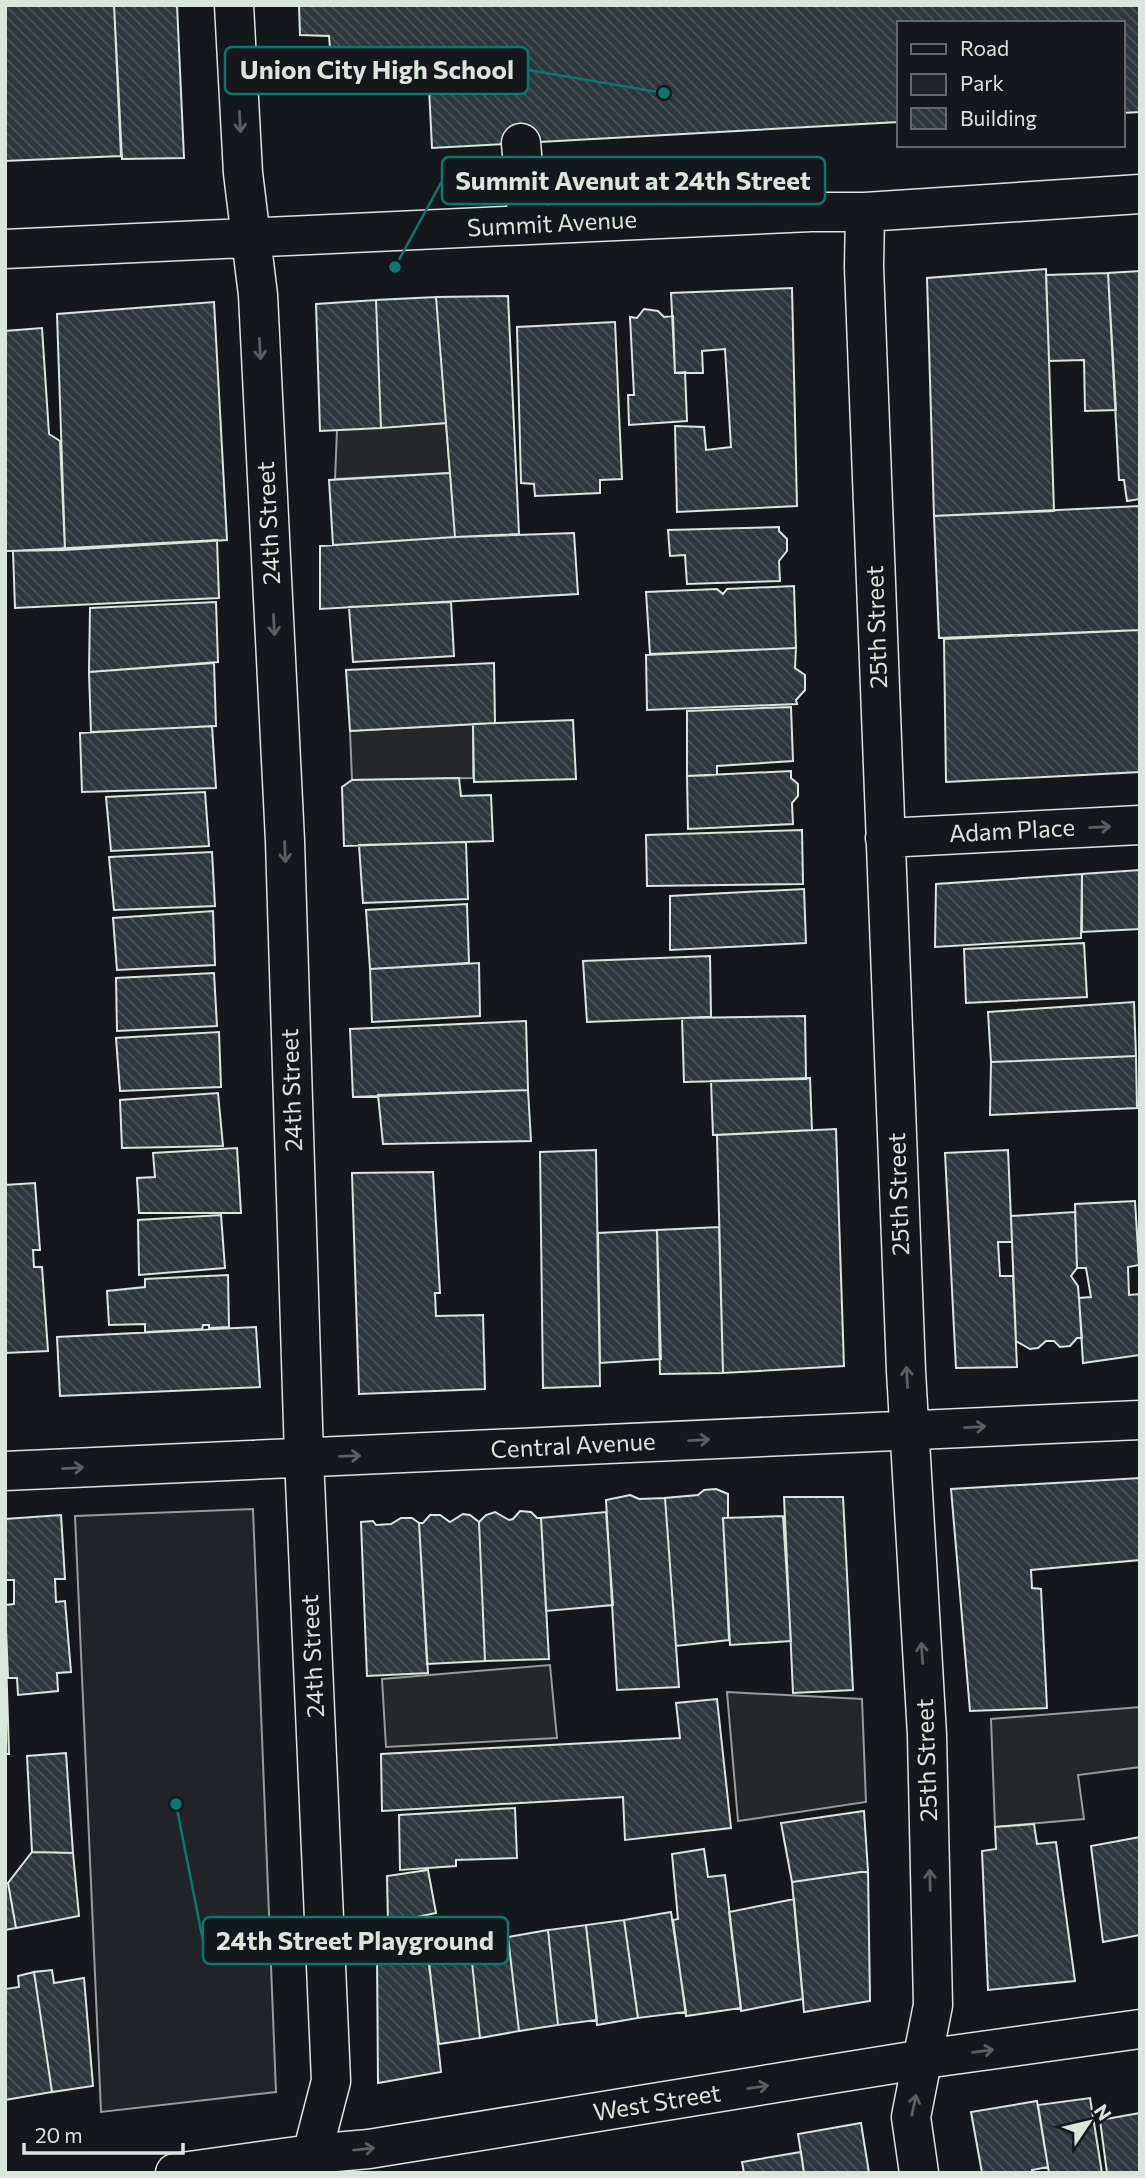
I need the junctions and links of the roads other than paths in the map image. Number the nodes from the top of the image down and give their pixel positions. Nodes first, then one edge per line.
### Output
1 (234, 5) edge
2 (521, 143) dead end
3 (1140, 194) edge
4 (865, 212) junction
5 (528, 225) junction
6 (250, 238) junction
7 (5, 249) edge
8 (1140, 825) edge
9 (885, 838) junction
10 (1140, 1420) edge
11 (910, 1429) junction
12 (304, 1457) junction
13 (5, 1471) edge
14 (1140, 2029) edge
15 (924, 2059) junction
16 (312, 2163) edge
17 (175, 2173) edge
18 (919, 2173) edge

1 -> 6 street, 24th Street
2 - 5 street
3 - 4 street, Summit Avenue
4 - 5 street, Summit Avenue
4 - 9 street, 25th Street
5 - 6 street, Summit Avenue
6 - 7 street, Summit Avenue
6 -> 12 street, 24th Street
9 -> 8 street, Adam Place
11 -> 9 street, 25th Street
11 -> 10 street, Central Avenue
12 -> 11 street, Central Avenue
15 -> 11 street, 25th Street
13 -> 12 street, Central Avenue
12 - 16 street, 24th Street
15 -> 14 street, West Street
16 -> 15 street, West Street
18 -> 15 street, 25th Street
16 - 17 street, West Street

